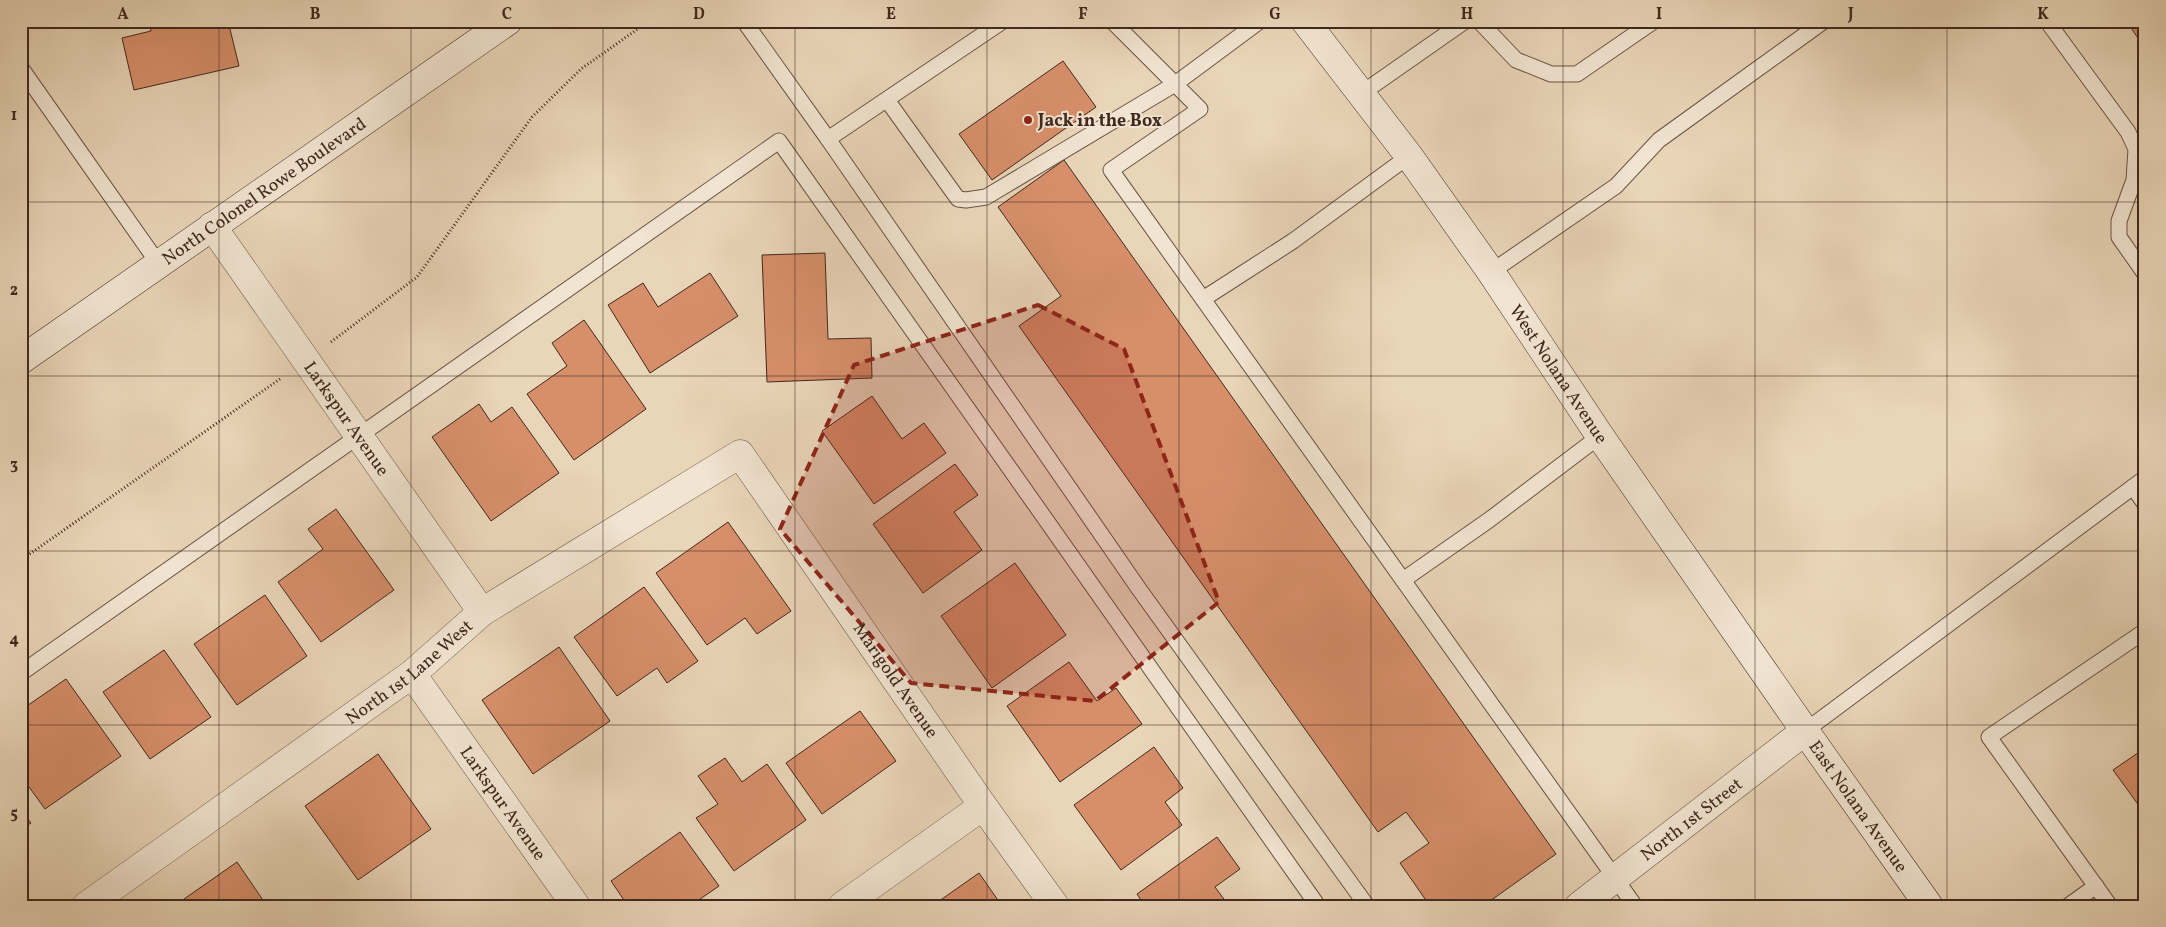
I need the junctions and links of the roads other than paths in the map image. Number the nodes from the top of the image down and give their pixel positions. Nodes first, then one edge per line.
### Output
1 (508, 21) edge
2 (744, 21) edge
3 (1003, 21) edge
4 (1112, 21) edge
5 (1260, 21) edge
6 (1305, 21) edge
7 (1465, 21) edge
8 (1480, 21) edge
9 (1654, 21) edge
10 (1824, 21) edge
11 (2046, 21) edge
12 (21, 68) edge
13 (1175, 84) junction
14 (1362, 93) junction
15 (887, 100) junction
16 (828, 139) junction
17 (1409, 156) junction
18 (212, 226) junction
19 (158, 263) junction
20 (1491, 272) junction
21 (2145, 274) edge
22 (1203, 299) junction
23 (21, 360) edge
24 (358, 435) junction
25 (1600, 436) junction
26 (740, 454) joint
27 (2139, 483) edge
28 (2145, 504) edge
29 (1404, 580) junction
30 (482, 612) junction
31 (2145, 630) edge
32 (21, 673) edge
33 (412, 674) junction
34 (1805, 731) junction
35 (983, 806) junction
36 (1614, 878) junction
37 (2096, 886) junction
38 (86, 906) edge
39 (576, 906) edge
40 (842, 906) edge
41 (1055, 906) edge
42 (1318, 906) edge
43 (1367, 906) edge
44 (1579, 906) edge
45 (1635, 906) edge
46 (1929, 906) edge
47 (2068, 906) edge
48 (2110, 906) edge

1 - 18 street, North Colonel Rowe Boulevard
2 - 16 lane
3 - 15 lane
4 - 13 lane
5 - 13 lane
6 - 14 street, West Nolana Avenue
7 - 14 lane
8 - 9 lane
10 - 20 lane
11 - 21 lane
12 - 19 lane
13 - 15 lane
13 - 22 lane
14 - 17 street, West Nolana Avenue
15 - 16 lane
16 - 43 lane
17 - 20 street, West Nolana Avenue
17 - 22 lane
18 - 19 street, North Colonel Rowe Boulevard
18 - 24 street, Larkspur Avenue
19 - 23 street, North Colonel Rowe Boulevard
20 - 25 street, West Nolana Avenue
22 - 29 lane
24 - 30 street, Larkspur Avenue
24 - 32 lane
24 - 42 lane
25 - 29 lane
25 - 34 street, West Nolana Avenue
26 - 30 street, North 1st Lane West
26 - 35 street, Marigold Avenue
27 - 28 lane
27 - 34 lane
29 - 36 lane
30 - 33 street, North 1st Lane West
31 - 37 lane
33 - 38 street, North 1st Lane West
33 - 39 street, Larkspur Avenue
34 - 36 street, North 1st Street
34 - 46 street, East Nolana Avenue
35 - 40 street
35 - 41 street, Marigold Avenue
36 - 44 street, North 1st Street
36 - 45 lane
37 - 47 lane
37 - 48 lane

